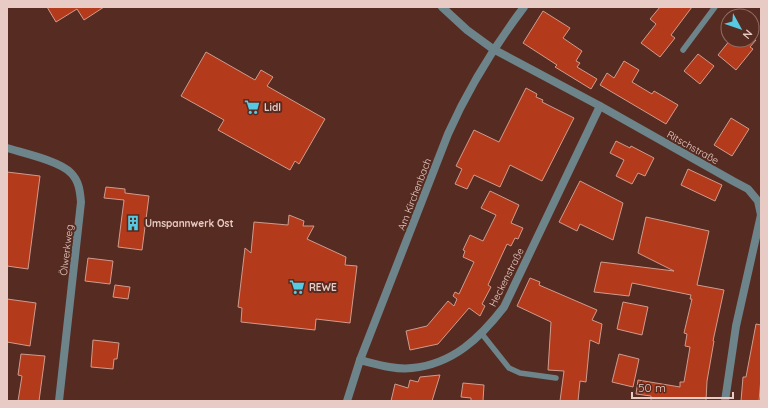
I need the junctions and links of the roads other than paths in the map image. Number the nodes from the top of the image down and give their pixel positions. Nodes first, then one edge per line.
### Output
1 (442, 7) edge
2 (524, 7) edge
3 (715, 7) edge
4 (493, 49) junction
5 (683, 50) dead end
6 (600, 106) junction
7 (7, 148) edge
8 (482, 334) junction
9 (360, 360) junction
10 (556, 378) dead end
11 (59, 401) edge
12 (347, 401) edge
13 (725, 401) edge

1 - 4 street, Ritschstraße
2 - 4 street, Am Kirchenbach
3 - 5 lane
4 - 6 street, Ritschstraße
4 - 9 street, Am Kirchenbach
6 - 8 street, Heckenstraße
6 - 13 street, Ritschstraße
7 - 11 street, Ölwerkweg
8 - 9 street, Heckenstraße
8 - 10 lane
9 - 12 street, Am Kirchenbach

